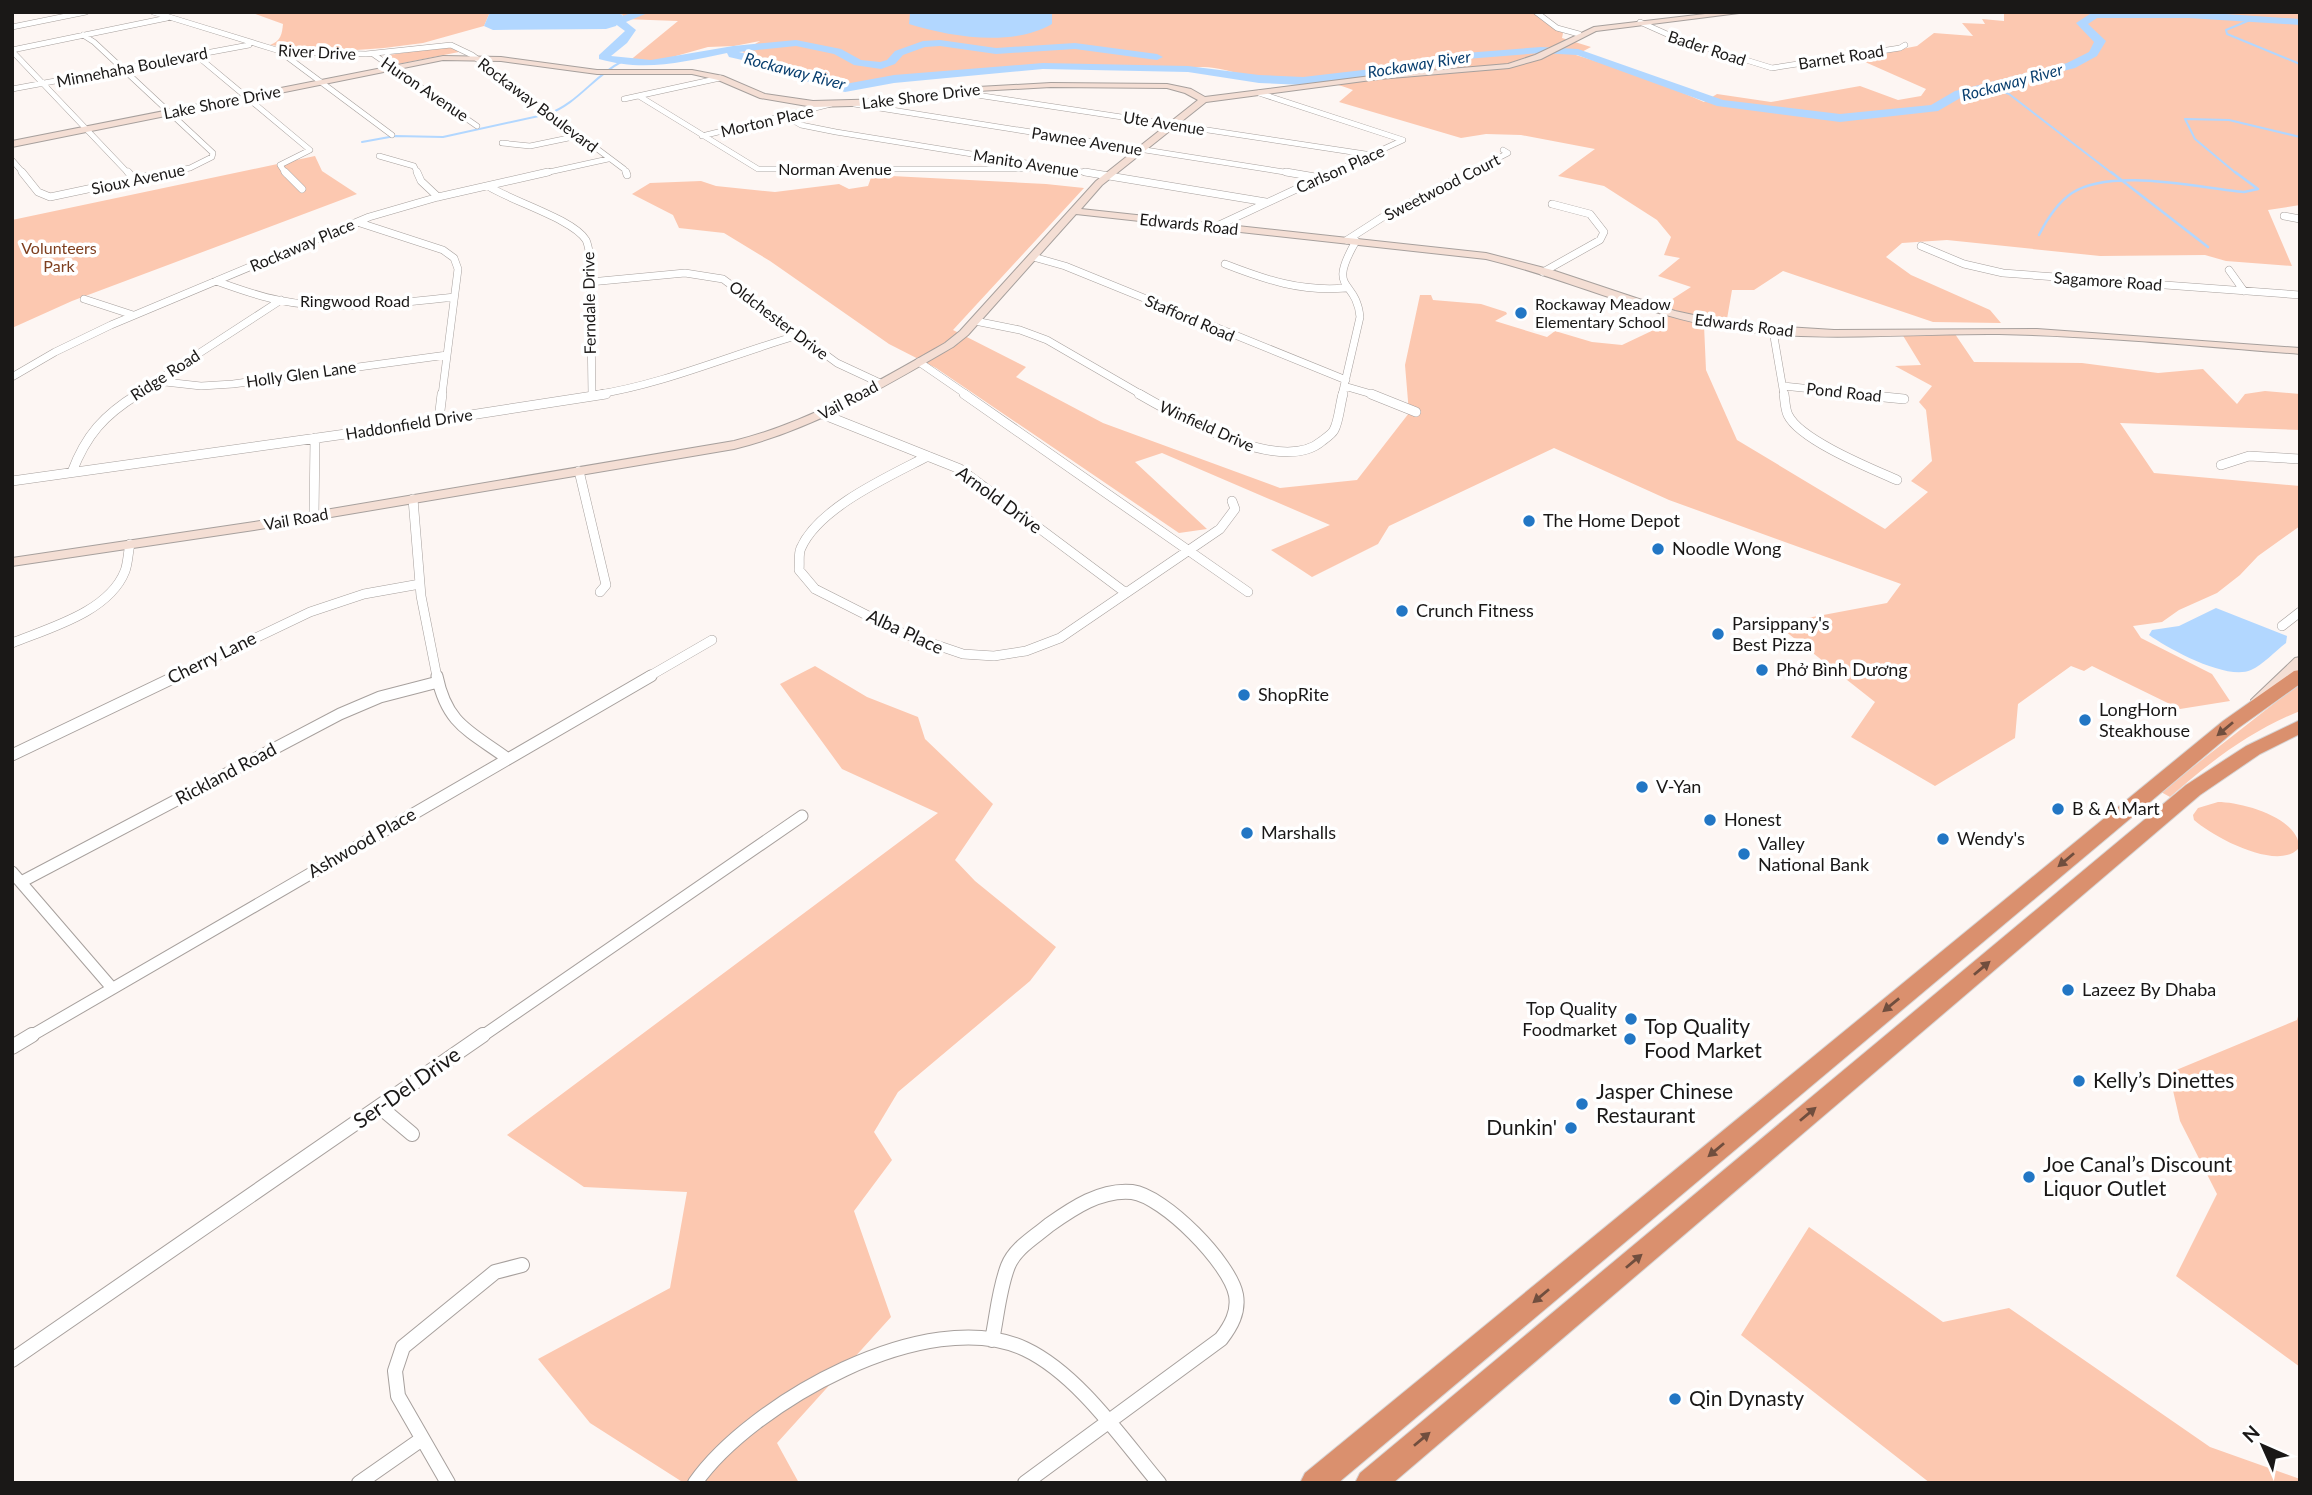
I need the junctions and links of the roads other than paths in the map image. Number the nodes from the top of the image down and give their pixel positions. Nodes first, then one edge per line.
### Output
1 (86, 12) edge
2 (153, 12) edge
3 (1536, 12) edge
4 (1744, 12) edge
5 (170, 18) junction
6 (1640, 22) junction
7 (12, 27) edge
8 (1579, 34) junction
9 (83, 35) junction
10 (252, 44) junction
11 (443, 44) joint
12 (1905, 45) dead end
13 (12, 51) edge
14 (279, 51) junction
15 (466, 52) junction
16 (372, 54) junction
17 (196, 55) junction
18 (475, 58) junction
19 (432, 59) junction
20 (393, 67) junction
21 (1776, 67) joint
22 (122, 69) junction
23 (720, 78) junction
24 (323, 81) junction
25 (44, 83) junction
26 (12, 89) edge
27 (957, 92) junction
28 (1259, 93) junction
29 (639, 96) junction
30 (247, 97) junction
31 (624, 99) dead end
32 (1204, 100) junction
33 (831, 104) junction
34 (854, 104) junction
35 (169, 112) junction
36 (787, 117) junction
37 (1172, 124) junction
38 (477, 125) dead end
39 (87, 129) junction
40 (392, 135) dead end
41 (578, 136) junction
42 (702, 136) junction
43 (502, 143) dead end
44 (12, 144) edge
45 (1141, 150) junction
46 (1503, 150) dead end
47 (1372, 155) junction
48 (379, 156) dead end
49 (608, 159) junction
50 (12, 160) edge
51 (1052, 167) junction
52 (627, 175) dead end
53 (1108, 177) junction
54 (1321, 178) junction
55 (134, 179) junction
56 (488, 186) junction
57 (302, 188) dead end
58 (438, 197) junction
59 (1266, 202) junction
60 (1552, 204) dead end
61 (1074, 211) junction
62 (2284, 216) dead end
63 (2300, 219) edge
64 (357, 222) junction
65 (1215, 227) junction
66 (1351, 241) junction
67 (1921, 246) dead end
68 (1033, 257) junction
69 (1226, 264) dead end
70 (2229, 270) dead end
71 (1543, 272) junction
72 (216, 281) junction
73 (590, 282) junction
74 (1346, 288) junction
75 (2244, 291) junction
76 (2300, 295) edge
77 (454, 298) junction
78 (84, 299) dead end
79 (281, 300) junction
80 (132, 315) junction
81 (975, 321) junction
82 (1773, 331) junction
83 (799, 335) junction
84 (2300, 351) edge
85 (447, 355) junction
86 (919, 362) junction
87 (12, 377) edge
88 (156, 381) junction
89 (880, 383) junction
90 (1345, 383) junction
91 (1783, 386) junction
92 (592, 395) junction
93 (1904, 399) dead end
94 (1416, 412) dead end
95 (822, 414) junction
96 (439, 419) junction
97 (315, 438) junction
98 (928, 456) junction
99 (2300, 460) edge
100 (2221, 465) dead end
101 (579, 471) junction
102 (72, 472) junction
103 (1897, 480) dead end
104 (12, 481) edge
105 (413, 499) junction
106 (1232, 501) dead end
107 (314, 516) junction
108 (130, 544) junction
109 (1189, 551) junction
110 (12, 562) edge
111 (420, 584) junction
112 (600, 592) dead end
113 (1248, 592) dead end
114 (1126, 593) junction
115 (2300, 611) edge
116 (2282, 626) dead end
117 (712, 640) dead end
118 (12, 643) edge
119 (2300, 661) edge
120 (2300, 675) edge
121 (438, 682) junction
122 (2254, 706) junction
123 (2300, 726) edge
124 (12, 755) edge
125 (508, 759) junction
126 (2137, 801) junction
127 (2164, 815) junction
128 (802, 817) dead end
129 (17, 877) edge
130 (113, 988) junction
131 (12, 1046) edge
132 (380, 1107) junction
133 (412, 1134) dead end
134 (522, 1265) dead end
135 (992, 1340) junction
136 (12, 1360) edge
137 (1107, 1423) junction
138 (422, 1439) junction
139 (359, 1483) edge
140 (447, 1483) edge
141 (695, 1483) edge
142 (1025, 1483) edge
143 (1159, 1483) edge
144 (1315, 1483) edge
145 (1370, 1483) edge

1 - 7 street
2 - 5 street, River Drive
3 - 8 street
4 - 6 street, Vail Road
5 - 9 street
5 - 10 street, River Drive
6 - 8 street, Vail Road
6 - 21 street, Bader Road
8 - 28 street, Vail Road
9 - 13 street
9 - 22 street, Sioux Avenue
10 - 14 street, River Drive
10 - 17 street, Minnehaha Boulevard
11 - 15 street, Rockaway Boulevard
11 - 16 street, River Drive
12 - 21 street, Barnet Road
13 - 25 street
14 - 16 street, River Drive
14 - 24 street
15 - 18 street, Rockaway Boulevard
15 - 19 street, Lake Shore Drive
16 - 20 street, Huron Avenue
17 - 22 street, Minnehaha Boulevard
17 - 30 street
18 - 19 street, Lake Shore Drive
18 - 23 street, Lake Shore Drive
18 - 41 street, Rockaway Boulevard
19 - 20 street, Lake Shore Drive
20 - 24 street, Lake Shore Drive
20 - 38 street, Huron Avenue
22 - 25 street, Minnehaha Boulevard
22 - 35 street, Sioux Avenue
23 - 29 street
23 - 33 street, Lake Shore Drive
24 - 30 street, Lake Shore Drive
24 - 40 street
25 - 26 street, Minnehaha Boulevard
25 - 39 street
27 - 32 street, Lake Shore Drive
27 - 34 street, Lake Shore Drive
27 - 37 street, Ute Avenue
28 - 32 street, Vail Road
28 - 47 street, Carlson Place
29 - 31 street
29 - 42 street, Norman Avenue
30 - 35 street, Lake Shore Drive
30 - 57 street
32 - 37 street, Vail Road
33 - 34 street, Lake Shore Drive
33 - 36 street, Morton Place
34 - 45 street, Pawnee Avenue
35 - 39 street, Lake Shore Drive
35 - 55 street, Sioux Avenue
36 - 42 street, Morton Place
36 - 51 street, Manito Avenue
37 - 45 street, Vail Road
37 - 47 street, Ute Avenue
39 - 44 street, Lake Shore Drive
39 - 55 street
41 - 43 street
41 - 49 street, Rockaway Boulevard
42 - 51 street, Norman Avenue
45 - 53 street, Vail Road
45 - 54 street, Pawnee Avenue
46 - 66 street, Sweetwood Court
47 - 54 street, Carlson Place
48 - 58 street
49 - 52 street, Rockaway Boulevard
49 - 56 street, Rockaway Place
50 - 55 street, Sioux Avenue
51 - 53 street, Manito Avenue
53 - 59 street, Manito Avenue
53 - 61 street, Vail Road
54 - 59 street, Carlson Place
56 - 58 street, Rockaway Place
56 - 73 street, Ferndale Drive
58 - 64 street, Rockaway Place
59 - 65 street, Carlson Place
60 - 71 street
61 - 65 street, Edwards Road
61 - 68 street, Vail Road
62 - 63 street
64 - 72 street, Rockaway Place
64 - 77 street
65 - 66 street, Edwards Road
66 - 71 street, Edwards Road
66 - 74 street, Winfield Drive
67 - 75 street, Sagamore Road
68 - 81 street, Vail Road
68 - 90 street, Stafford Road
69 - 74 street
70 - 75 street
71 - 82 street, Edwards Road
72 - 79 street, Ringwood Road
72 - 80 street, Rockaway Place
73 - 83 street, Oldchester Drive
73 - 92 street, Ferndale Drive
74 - 90 street, Winfield Drive
75 - 76 street, Sagamore Road
77 - 79 street, Ringwood Road
77 - 85 street
78 - 80 street
79 - 88 street, Ridge Road
80 - 87 street, Rockaway Place
81 - 86 street, Vail Road
81 - 90 street, Winfield Drive
82 - 84 street, Edwards Road
82 - 91 street
83 - 89 street, Oldchester Drive
83 - 92 street, Haddonfield Drive
85 - 88 street, Holly Glen Lane
85 - 96 street
86 - 89 street, Vail Road
86 - 109 street
88 - 102 street, Ridge Road
89 - 95 street, Vail Road
90 - 94 street, Stafford Road
91 - 93 street, Pond Road
91 - 103 street
92 - 96 street, Haddonfield Drive
95 - 98 street, Arnold Drive
95 - 101 street, Vail Road
96 - 97 street, Haddonfield Drive
97 - 102 street, Haddonfield Drive
97 - 107 street
98 - 114 street, Arnold Drive
98 - 114 street, Alba Place
99 - 100 street
101 - 105 street, Vail Road
101 - 112 street
102 - 104 street, Haddonfield Drive
105 - 107 street, Vail Road
105 - 111 street
106 - 109 street, Alba Place
107 - 108 street, Vail Road
108 - 110 street, Vail Road
108 - 118 street
109 - 113 street
109 - 114 street, Alba Place
111 - 121 street
111 - 124 street, Cherry Lane
115 - 116 street
117 - 125 street, Ashwood Place
119 - 122 street
120 - 122 highway
121 - 125 street
121 - 129 street, Rickland Road
122 -> 126 highway
123 - 127 highway
125 - 130 street, Ashwood Place
126 - 127 highway
126 -> 144 highway
145 -> 127 highway
128 - 132 street, Ser-Del Drive
129 - 130 street
130 - 131 street, Ashwood Place
132 - 133 street
132 - 136 street, Ser-Del Drive
134 - 138 street
135 - 137 street
135 - 137 street
135 - 141 street
137 - 142 street
137 - 143 street
138 - 139 street
138 - 140 street

